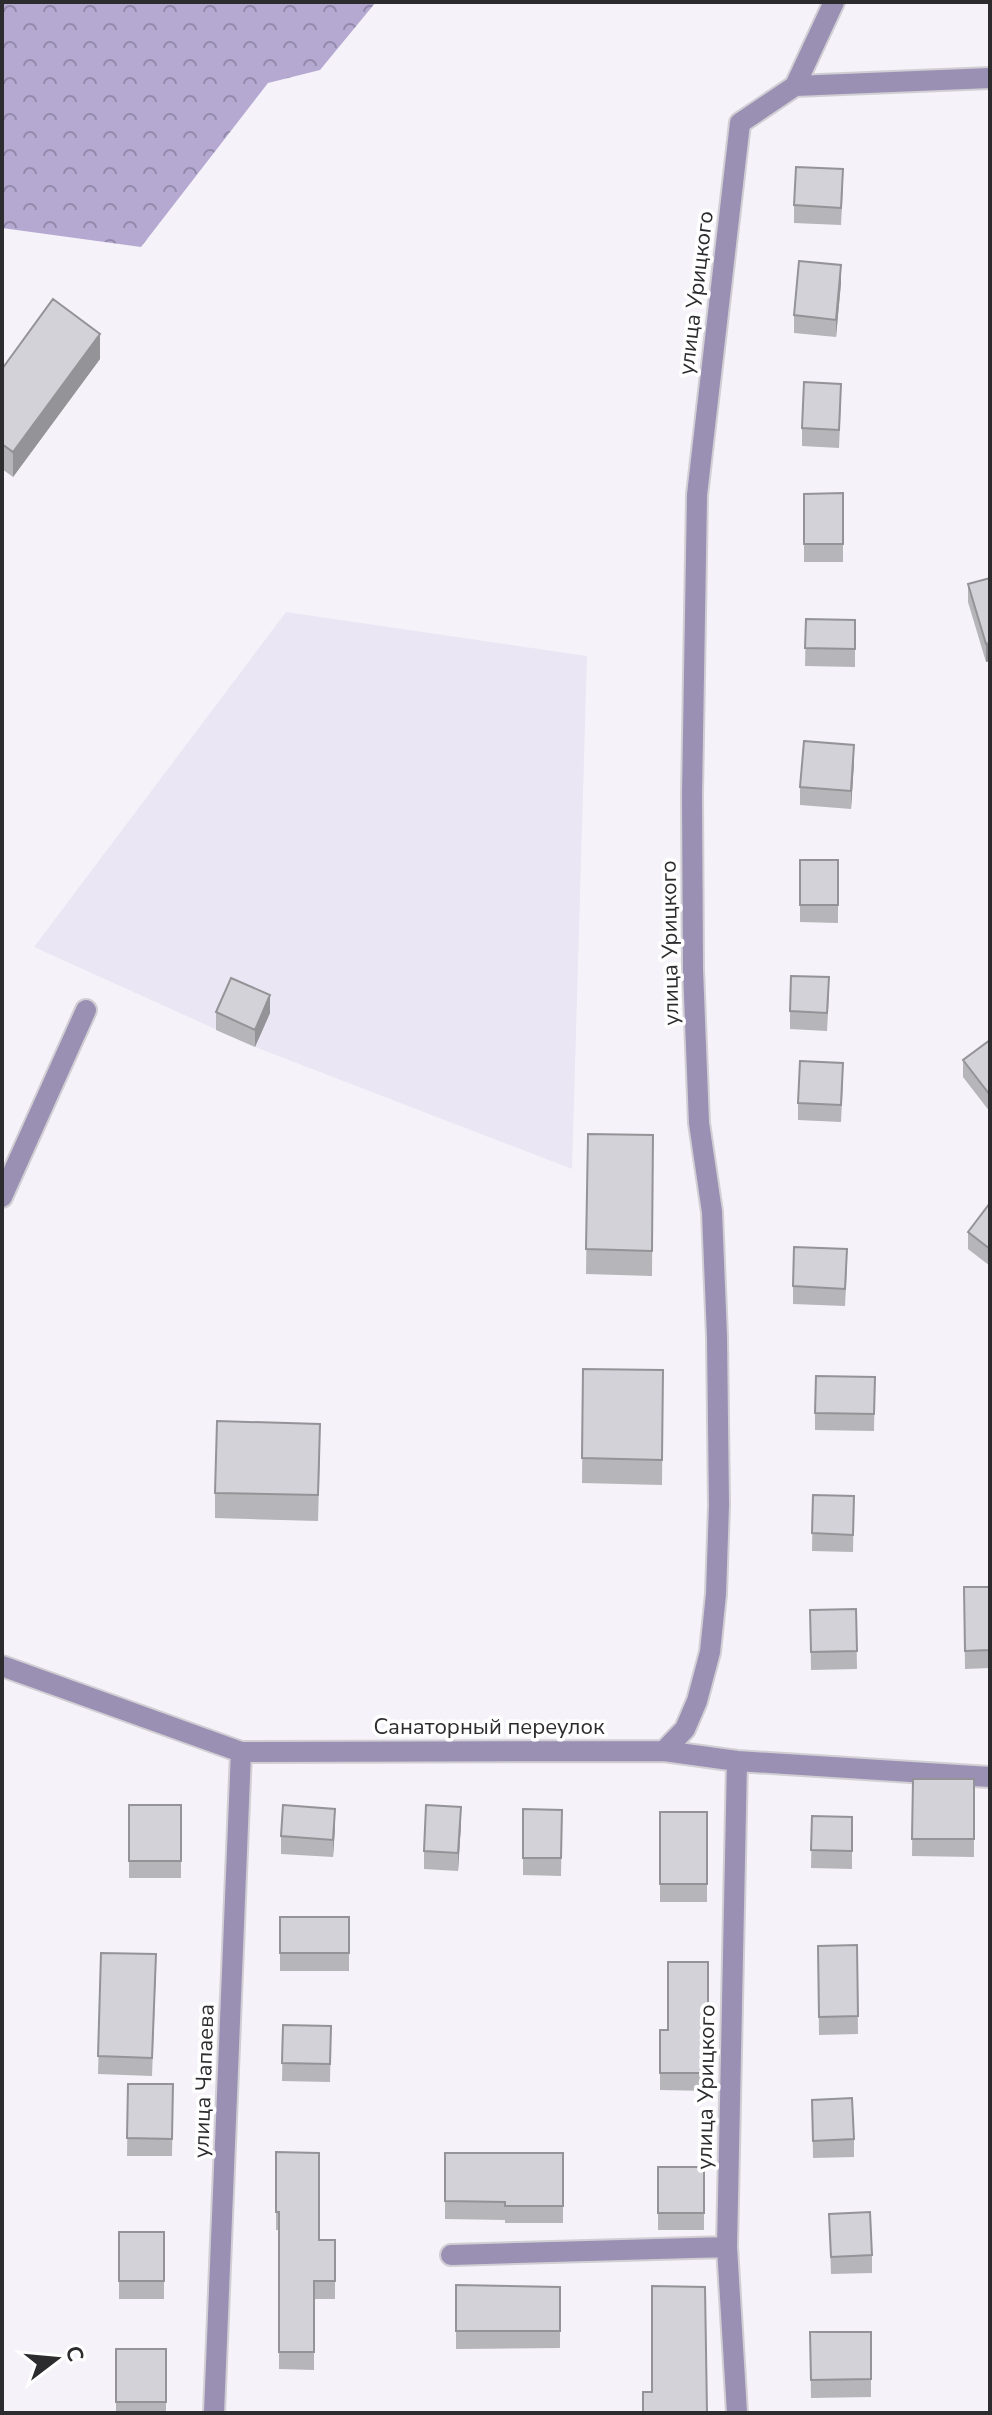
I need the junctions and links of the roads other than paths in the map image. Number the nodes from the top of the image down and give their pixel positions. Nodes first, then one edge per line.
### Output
1 (834, 2) edge
2 (990, 78) edge
3 (795, 86) junction
4 (86, 1010) dead end
5 (2, 1197) edge
6 (2, 1666) edge
7 (664, 1751) junction
8 (241, 1752) junction
9 (737, 1761) junction
10 (990, 1777) edge
11 (727, 2247) junction
12 (451, 2255) dead end
13 (214, 2413) edge
14 (737, 2413) edge

1 - 3 street
2 - 3 street
3 - 7 street, улица Урицкого
4 - 5 street
6 - 8 street, Санаторный переулок
7 - 8 street, Санаторный переулок
7 - 9 street, Санаторный переулок
8 - 13 street, улица Чапаева
9 - 10 street, Санаторный переулок
9 - 11 street, улица Урицкого
11 - 12 street
11 - 14 street, улица Урицкого

